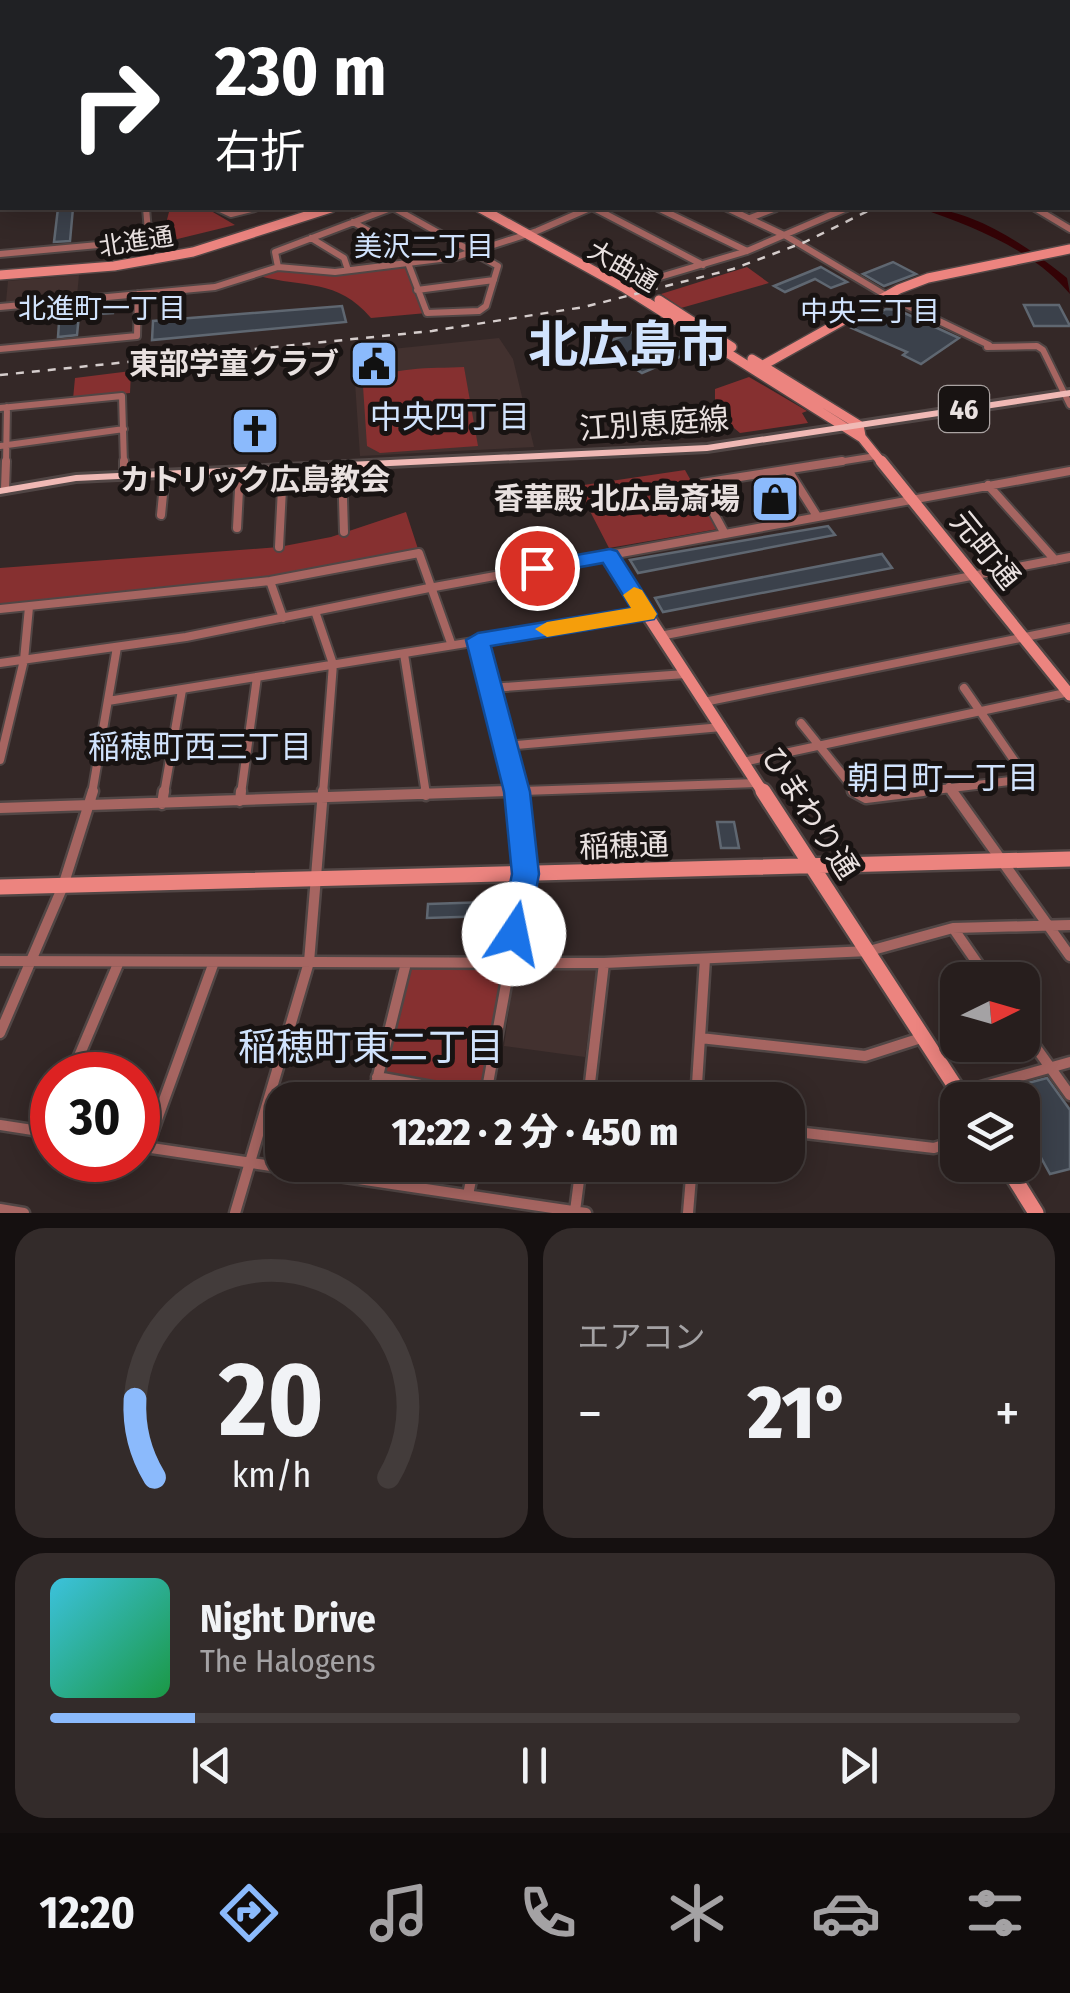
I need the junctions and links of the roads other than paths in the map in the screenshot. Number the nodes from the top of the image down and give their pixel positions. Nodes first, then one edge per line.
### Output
1 (146, 210) edge
2 (222, 210) edge
3 (247, 210) edge
4 (306, 210) edge
5 (326, 210) edge
6 (386, 210) edge
7 (396, 210) edge
8 (484, 210) edge
9 (497, 210) edge
10 (587, 210) edge
11 (596, 210) edge
12 (662, 210) edge
13 (732, 210) edge
14 (771, 210) edge
15 (843, 210) edge
16 (1038, 210) edge
17 (750, 218) junction
18 (353, 222) junction
19 (1070, 228) edge
20 (532, 232) junction
21 (786, 236) junction
22 (311, 238) junction
23 (1070, 249) edge
24 (746, 252) junction
25 (474, 253) junction
26 (0, 254) edge
27 (406, 263) junction
28 (703, 265) junction
29 (278, 267) junction
30 (348, 270) junction
31 (0, 272) edge
32 (494, 280) junction
33 (634, 285) junction
34 (417, 290) junction
35 (138, 294) junction
36 (887, 296) junction
37 (0, 307) edge
38 (0, 349) edge
39 (758, 368) junction
40 (1068, 397) edge
41 (3, 407) edge
42 (845, 427) junction
43 (124, 430) junction
44 (860, 432) junction
45 (3, 445) edge
46 (876, 456) junction
47 (342, 466) junction
48 (283, 469) junction
49 (788, 470) junction
50 (240, 471) junction
51 (1070, 471) edge
52 (165, 474) junction
53 (124, 476) junction
54 (988, 485) junction
55 (3, 490) edge
56 (912, 500) junction
57 (161, 516) dead end
58 (817, 516) junction
59 (236, 528) dead end
60 (344, 532) dead end
61 (726, 534) junction
62 (279, 546) dead end
63 (610, 556) junction
64 (1070, 557) edge
65 (1054, 560) junction
66 (974, 576) junction
67 (270, 581) junction
68 (429, 588) junction
69 (29, 607) junction
70 (0, 609) edge
71 (315, 611) junction
72 (646, 614) junction
73 (282, 618) junction
74 (1070, 628) edge
75 (660, 636) junction
76 (1024, 636) junction
77 (478, 640) junction
78 (451, 644) junction
79 (117, 647) junction
80 (404, 654) junction
81 (24, 660) junction
82 (0, 664) edge
83 (333, 664) junction
84 (686, 674) junction
85 (256, 676) junction
86 (491, 688) junction
87 (964, 688) dead end
88 (182, 690) junction
89 (1069, 693) edge
90 (108, 701) junction
91 (704, 702) junction
92 (979, 710) junction
93 (802, 723) dead end
94 (722, 727) junction
95 (817, 744) junction
96 (505, 746) junction
97 (0, 760) edge
98 (743, 762) junction
99 (758, 784) junction
100 (948, 788) junction
101 (517, 792) junction
102 (426, 795) junction
103 (323, 798) junction
104 (240, 801) junction
105 (162, 804) junction
106 (90, 806) junction
107 (0, 808) edge
108 (1070, 859) edge
109 (1000, 861) junction
110 (811, 866) junction
111 (526, 874) junction
112 (317, 879) junction
113 (63, 886) junction
114 (0, 887) edge
115 (1070, 924) edge
116 (1048, 925) junction
117 (953, 928) junction
118 (869, 951) junction
119 (1070, 956) edge
120 (705, 959) junction
121 (0, 961) edge
122 (214, 962) junction
123 (308, 962) junction
124 (977, 962) edge
125 (32, 963) junction
126 (406, 963) junction
127 (604, 963) junction
128 (118, 964) junction
129 (508, 964) junction
130 (0, 1033) edge
131 (924, 1037) junction
132 (700, 1038) junction
133 (81, 1052) edge
134 (1040, 1053) edge
135 (1070, 1062) edge
136 (1050, 1067) junction
137 (377, 1077) junction
138 (376, 1082) edge
139 (403, 1082) edge
140 (489, 1082) edge
141 (590, 1082) edge
142 (697, 1082) edge
143 (952, 1082) edge
144 (1006, 1082) edge
145 (1070, 1096) edge
146 (160, 1101) edge
147 (0, 1125) edge
148 (30, 1130) edge
149 (805, 1133) edge
150 (940, 1146) edge
151 (160, 1150) edge
152 (252, 1163) junction
153 (265, 1165) edge
154 (380, 1182) edge
155 (471, 1182) edge
156 (580, 1182) edge
157 (691, 1182) edge
158 (1017, 1182) edge
159 (468, 1196) junction
160 (0, 1209) edge
161 (580, 1212) edge
162 (24, 1213) edge
163 (235, 1213) edge
164 (688, 1213) edge
165 (1036, 1213) edge

1 - 26 street
2 - 3 street
4 - 31 street, 北進通
5 - 31 street, 北進通
6 - 18 street
7 - 25 street
8 - 20 street, 大曲通
9 - 20 street, 大曲通
10 - 20 street
11 - 28 street
12 - 24 street
13 - 17 street
14 - 17 street
15 - 21 street
16 - 19 street
17 - 21 street
18 - 22 street
18 - 27 street
20 - 25 street
20 - 33 street, 大曲通
20 - 39 street, 大曲通
21 - 24 street
21 - 36 street
22 - 29 street
22 - 30 street
23 - 36 street
24 - 28 street
25 - 27 street
25 - 32 street
27 - 30 street
27 - 34 street
28 - 33 street
29 - 30 street
29 - 35 street
32 - 34 street
32 - 34 street
33 - 39 street, 大曲通
35 - 37 street
35 - 38 street
36 - 39 street
36 - 40 street
39 - 42 street, 大曲通
39 - 44 street, 大曲通
40 - 44 main road, 江別恵庭線 / 46
41 - 43 street
41 - 45 street
42 - 44 main road, 江別恵庭線 / 46
42 - 47 main road, 江別恵庭線 / 46
43 - 45 street
43 - 53 street
44 - 46 street, 元町通
45 - 55 street
46 - 49 street
46 - 56 street, 元町通
47 - 48 main road, 江別恵庭線 / 46
47 - 60 street
48 - 50 main road, 江別恵庭線 / 46
48 - 62 street
49 - 58 street
49 - 61 street
50 - 52 main road, 江別恵庭線 / 46
50 - 59 street
51 - 54 street
52 - 53 main road, 江別恵庭線 / 46
52 - 57 street
53 - 55 main road, 江別恵庭線 / 46
54 - 56 street
54 - 65 street
56 - 58 street
56 - 66 street, 元町通
58 - 61 street
61 - 63 street
63 - 68 street
63 - 72 street, ひまわり通
64 - 65 street
65 - 66 street
66 - 75 street
66 - 76 street, 元町通
67 - 68 street
67 - 69 street
67 - 73 street
68 - 71 street
68 - 78 street
69 - 70 street
69 - 81 street
71 - 73 street
71 - 83 street
72 - 75 street, ひまわり通
72 - 77 street
73 - 79 street
74 - 76 street
75 - 84 street, ひまわり通
76 - 89 street, 元町通
76 - 91 street
77 - 78 street
77 - 86 street
78 - 80 street
79 - 81 street
79 - 90 street
80 - 83 street
80 - 102 street
81 - 82 street
81 - 97 street
83 - 85 street
83 - 103 street
84 - 86 street
84 - 91 street, ひまわり通
85 - 88 street
85 - 104 street
86 - 96 street
87 - 92 street
88 - 90 street
88 - 105 street
89 - 92 street
90 - 106 street
91 - 94 street, ひまわり通
92 - 95 street
92 - 100 street
93 - 95 street
94 - 96 street
94 - 98 street, ひまわり通
95 - 98 street
95 - 100 street
96 - 101 street
98 - 99 street, ひまわり通
99 - 101 street
99 - 110 street, ひまわり通
100 - 109 street
101 - 102 street
101 - 111 street
102 - 103 street
103 - 104 street
103 - 112 street
104 - 105 street
105 - 106 street
106 - 107 street
106 - 113 street
108 - 109 street, 稲穂通
109 - 110 street, 稲穂通
109 - 116 street
110 - 111 street, 稲穂通
110 - 118 street, ひまわり通
111 - 112 street, 稲穂通
111 - 129 street
112 - 113 street, 稲穂通
112 - 123 street
113 - 114 street, 稲穂通
113 - 125 street
115 - 116 street
116 - 117 street
116 - 119 street
117 - 118 street
117 - 124 street
118 - 120 street
118 - 131 street, ひまわり通
120 - 127 street
120 - 132 street
121 - 125 street
122 - 123 street
122 - 128 street
122 - 146 street
123 - 126 street
123 - 152 street
125 - 128 street
125 - 130 street
126 - 129 street
126 - 137 street
127 - 129 street
127 - 141 street
128 - 133 street
129 - 140 street
131 - 132 street
131 - 143 street, ひまわり通
132 - 142 street
134 - 136 street
135 - 136 street
136 - 144 street
136 - 145 street
137 - 138 street
137 - 139 street
147 - 148 street
149 - 150 street
151 - 152 street
152 - 153 street
152 - 163 street
154 - 159 street
155 - 159 street
156 - 161 street
157 - 164 street
158 - 165 street
159 - 161 street
160 - 162 street

